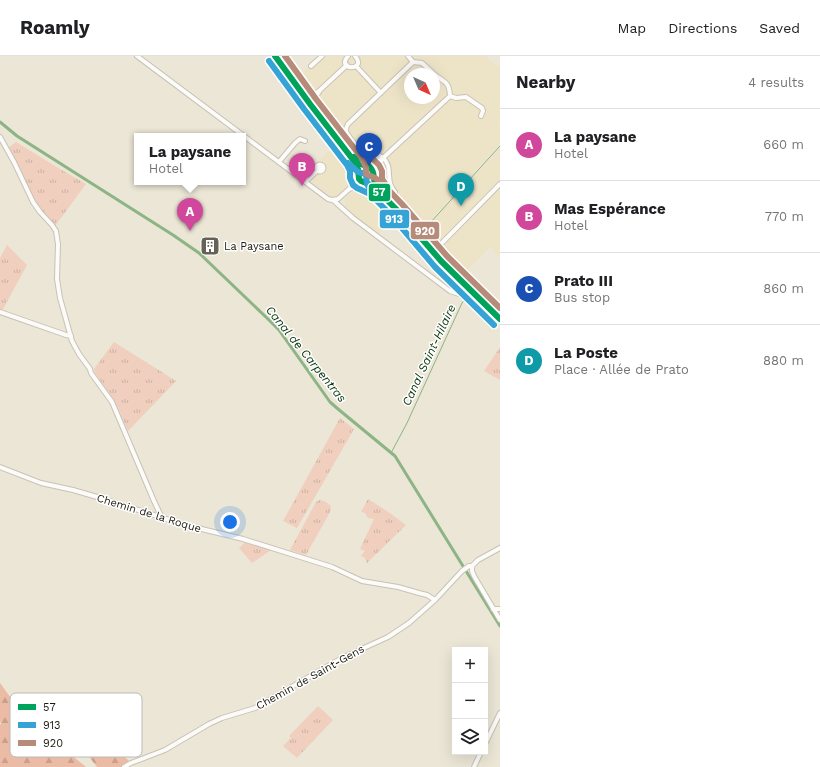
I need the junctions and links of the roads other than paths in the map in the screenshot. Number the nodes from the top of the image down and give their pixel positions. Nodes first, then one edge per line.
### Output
1 (137, 56) edge
2 (275, 56) edge
3 (322, 56) edge
4 (348, 56) edge
5 (356, 56) edge
6 (408, 56) edge
7 (413, 62) junction
8 (347, 65) junction
9 (312, 66) dead end
10 (356, 66) junction
11 (427, 68) edge
12 (440, 79) edge
13 (302, 92) junction
14 (317, 92) junction
15 (381, 93) junction
16 (450, 96) junction
17 (310, 100) junction
18 (481, 116) dead end
19 (240, 133) edge
20 (0, 137) edge
21 (246, 137) edge
22 (305, 141) dead end
23 (383, 158) junction
24 (279, 162) junction
25 (366, 166) junction
26 (319, 169) dead end
27 (358, 174) junction
28 (374, 175) junction
29 (305, 182) junction
30 (366, 183) junction
31 (500, 184) edge
32 (348, 190) junction
33 (395, 192) dead end
34 (341, 196) junction
35 (332, 200) junction
36 (396, 209) junction
37 (343, 210) junction
38 (433, 252) junction
39 (459, 294) dead end
40 (0, 312) edge
41 (500, 319) edge
42 (71, 336) junction
43 (0, 467) edge
44 (162, 518) junction
45 (500, 548) edge
46 (472, 566) junction
47 (435, 600) junction
48 (493, 609) junction
49 (500, 609) edge
50 (500, 620) edge
51 (500, 713) edge
52 (488, 738) edge
53 (480, 755) edge
54 (124, 767) edge
55 (474, 767) edge

1 - 19 street
2 - 13 main road
3 - 9 street
4 - 8 street
5 - 10 street
6 - 7 street
7 - 11 street
7 - 15 street
8 - 10 street
8 - 14 street
10 - 15 street
12 - 16 street
13 - 14 street
13 - 17 main road
14 - 17 street
14 - 17 street
15 - 23 street
16 - 18 street
16 - 23 street
17 - 25 main road
17 - 27 main road
20 - 42 street
21 - 24 street
22 - 24 street
23 - 25 street
23 - 28 street
23 - 33 street
24 - 29 street
25 - 27 main road
25 - 28 main road
26 - 29 street
27 - 30 main road
27 - 32 street
28 - 30 main road
28 - 36 main road
29 - 35 street
30 - 32 street
30 - 36 main road
31 - 38 street
32 - 34 street
34 - 35 street
34 - 37 street
35 - 37 street
36 - 38 main road
37 - 39 street
38 - 41 main road
40 - 42 street
42 - 44 street
43 - 44 street, Chemin de la Roque
44 - 47 street, Chemin de la Roque
45 - 46 street, Chemin de Saint-Gens
46 - 47 street, Chemin de Saint-Gens
46 - 48 street
47 - 54 street, Chemin de Saint-Gens
48 - 49 street
48 - 50 street
51 - 52 street
53 - 55 street

